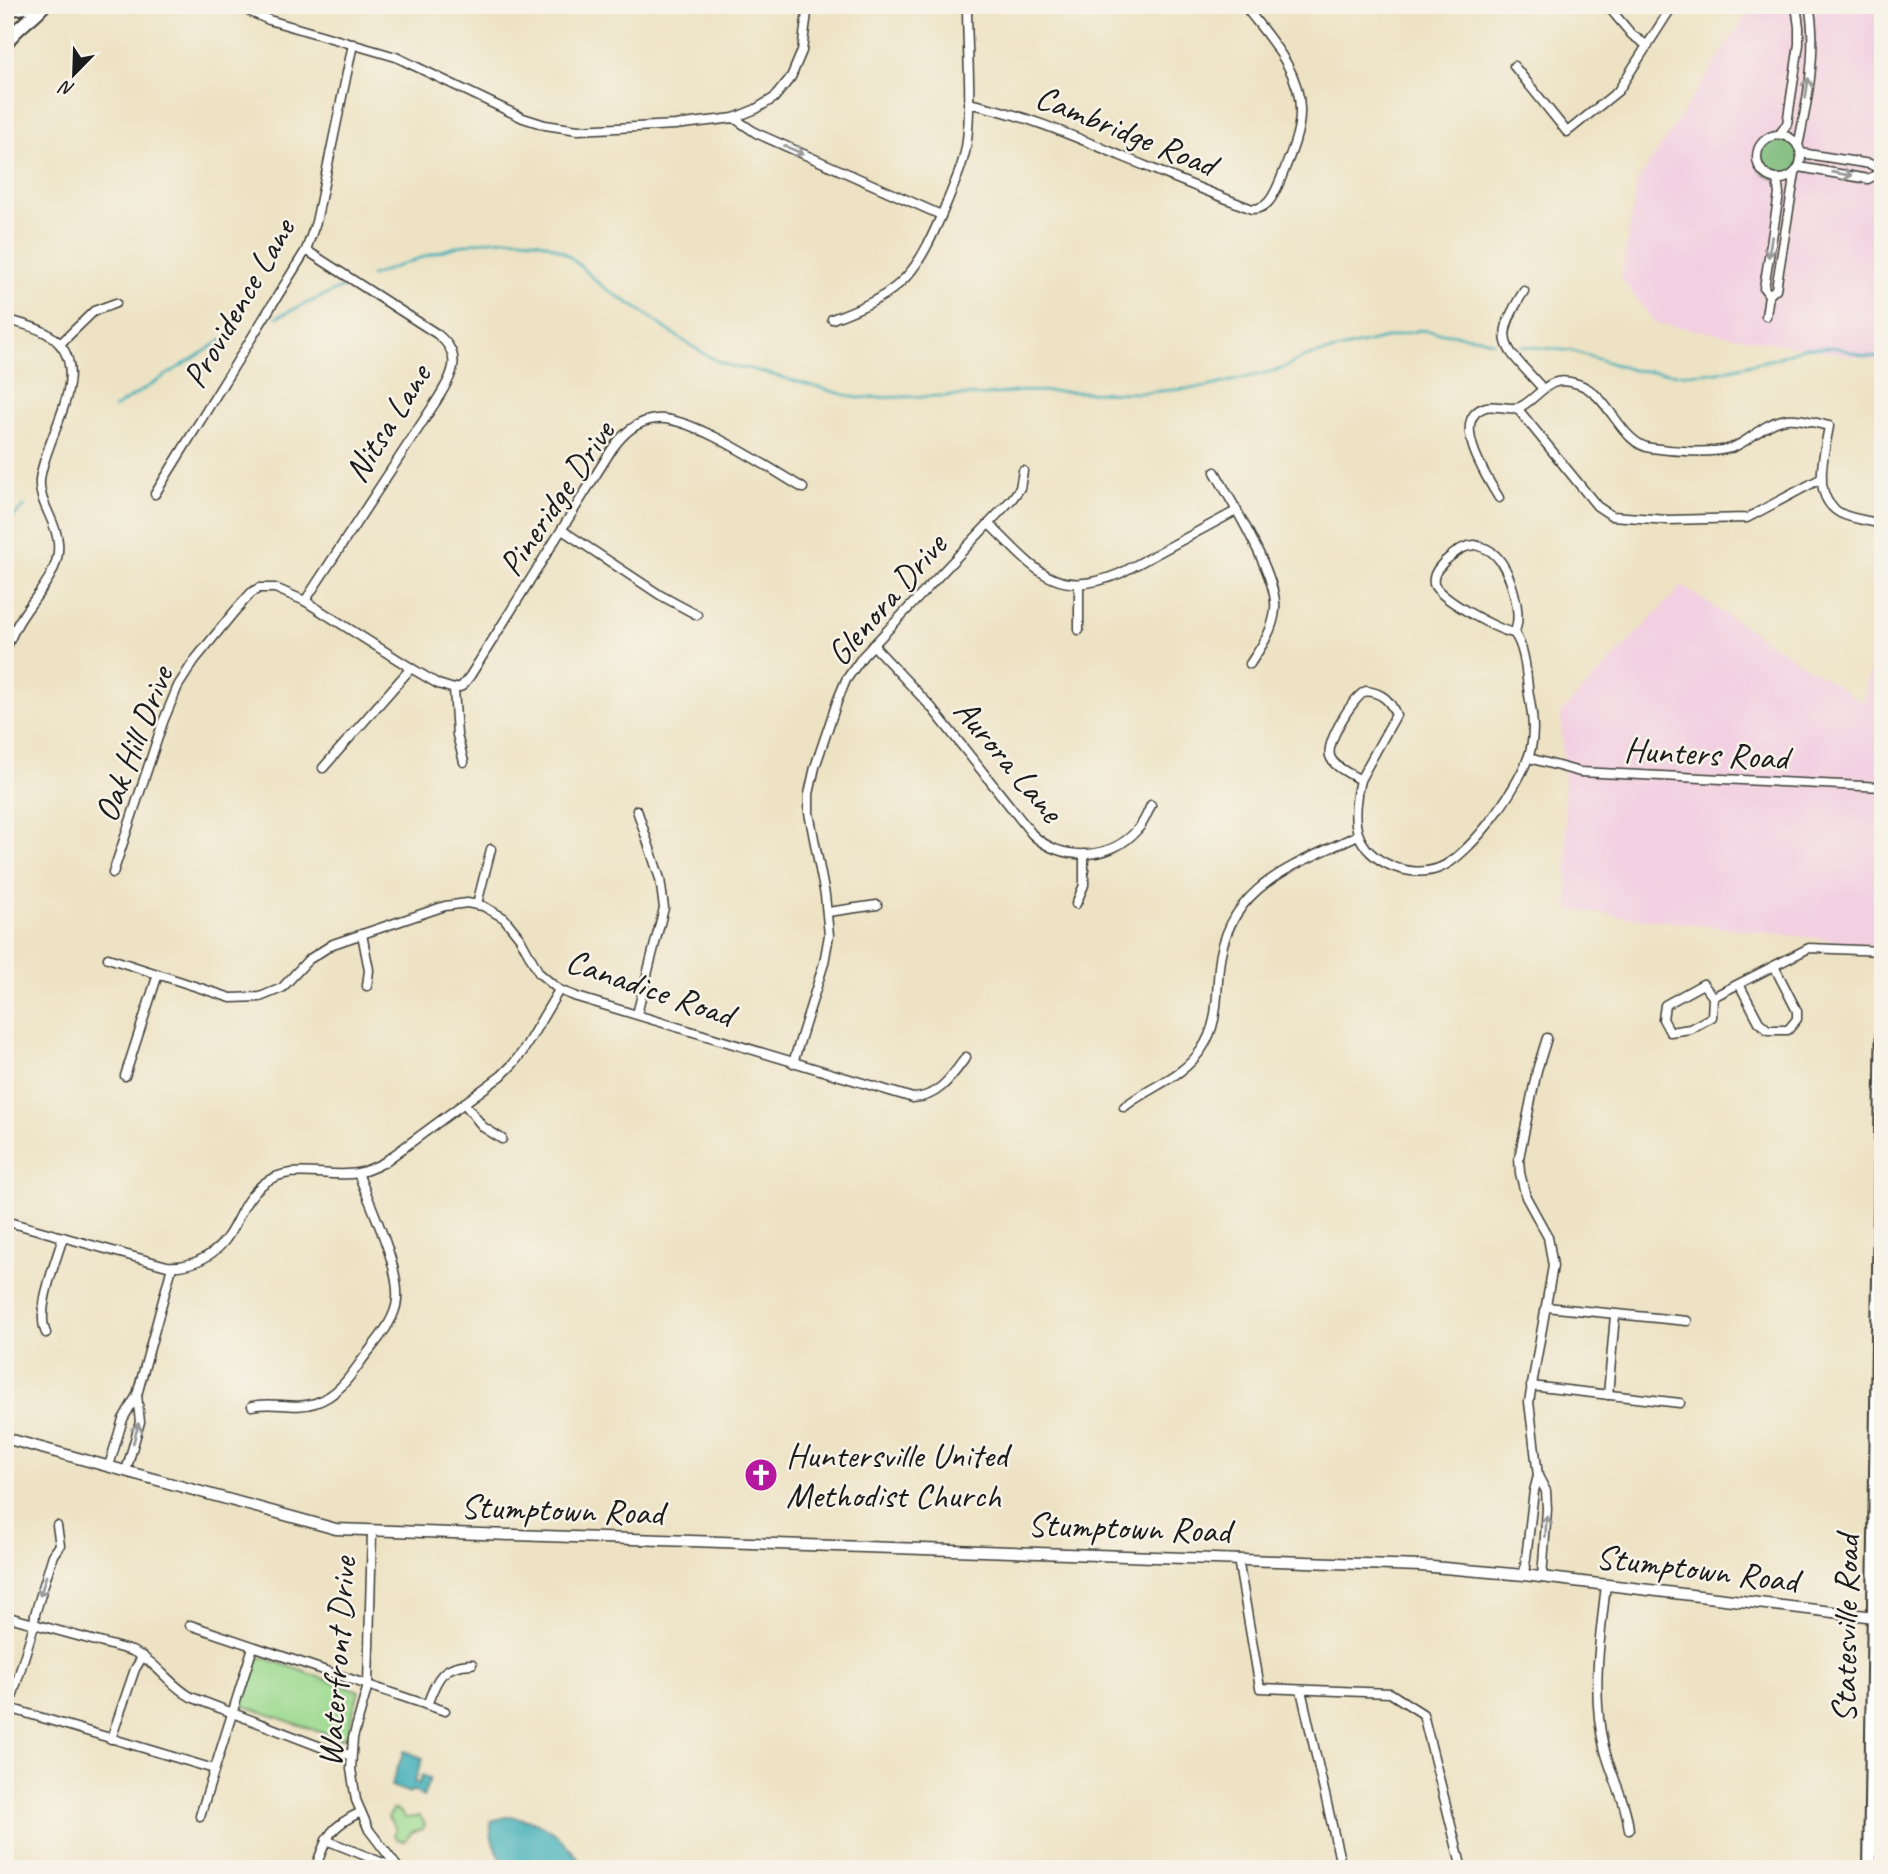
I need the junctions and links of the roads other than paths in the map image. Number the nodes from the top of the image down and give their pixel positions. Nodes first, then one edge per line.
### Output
1 (38, 5) edge
2 (44, 5) edge
3 (235, 5) edge
4 (807, 5) edge
5 (967, 5) edge
6 (1244, 5) edge
7 (1606, 5) edge
8 (1673, 5) edge
9 (1796, 5) edge
10 (1809, 5) edge
11 (5, 10) edge
12 (6, 41) edge
13 (353, 44) junction
14 (1648, 46) junction
15 (1514, 66) dead end
16 (968, 103) junction
17 (734, 118) junction
18 (1779, 135) junction
19 (1800, 150) junction
20 (1797, 170) junction
21 (1777, 180) junction
22 (941, 215) junction
23 (306, 250) junction
24 (1524, 291) dead end
25 (1769, 295) junction
26 (116, 303) dead end
27 (1766, 316) dead end
28 (5, 318) edge
29 (832, 318) dead end
30 (60, 344) junction
31 (1542, 388) junction
32 (1517, 408) junction
33 (1023, 471) dead end
34 (1216, 472) dead end
35 (1822, 478) junction
36 (803, 488) dead end
37 (155, 494) dead end
38 (1499, 498) dead end
39 (1236, 511) junction
40 (989, 524) junction
41 (1883, 524) edge
42 (562, 530) junction
43 (1079, 585) junction
44 (305, 601) junction
45 (697, 615) dead end
46 (1079, 631) dead end
47 (1514, 633) junction
48 (873, 645) junction
49 (5, 651) edge
50 (1250, 664) dead end
51 (411, 668) junction
52 (454, 689) junction
53 (1529, 758) junction
54 (464, 762) dead end
55 (323, 768) dead end
56 (1360, 780) junction
57 (1883, 787) edge
58 (1151, 805) dead end
59 (637, 810) dead end
60 (1359, 835) junction
61 (491, 849) dead end
62 (1084, 855) junction
63 (113, 873) dead end
64 (478, 904) junction
65 (1076, 904) dead end
66 (877, 905) dead end
67 (828, 912) junction
68 (362, 934) junction
69 (1883, 951) edge
70 (108, 958) dead end
71 (1774, 966) junction
72 (158, 974) junction
73 (1739, 984) junction
74 (367, 986) dead end
75 (559, 990) junction
76 (1713, 996) junction
77 (1883, 1012) edge
78 (637, 1014) junction
79 (1547, 1038) dead end
80 (967, 1057) dead end
81 (793, 1063) junction
82 (125, 1076) dead end
83 (464, 1103) junction
84 (1124, 1107) dead end
85 (502, 1139) dead end
86 (358, 1173) junction
87 (5, 1221) edge
88 (63, 1237) junction
89 (172, 1267) junction
90 (1546, 1307) junction
91 (1615, 1315) junction
92 (1687, 1321) dead end
93 (46, 1334) dead end
94 (1531, 1386) junction
95 (137, 1395) junction
96 (1608, 1395) junction
97 (1680, 1403) dead end
98 (252, 1406) dead end
99 (5, 1438) edge
100 (109, 1466) junction
101 (125, 1471) junction
102 (1538, 1476) junction
103 (57, 1526) dead end
104 (372, 1531) junction
105 (1238, 1559) junction
106 (1524, 1575) junction
107 (1542, 1577) junction
108 (1606, 1585) junction
109 (5, 1616) edge
110 (1878, 1617) edge
111 (34, 1625) junction
112 (190, 1625) dead end
113 (253, 1647) junction
114 (142, 1656) junction
115 (472, 1664) dead end
116 (368, 1685) junction
117 (1301, 1690) junction
118 (427, 1705) junction
119 (9, 1707) junction
120 (232, 1712) junction
121 (445, 1712) dead end
122 (5, 1721) edge
123 (111, 1739) junction
124 (350, 1755) junction
125 (214, 1769) junction
126 (361, 1812) junction
127 (200, 1816) dead end
128 (1629, 1830) dead end
129 (326, 1840) junction
130 (315, 1869) edge
131 (398, 1869) edge
132 (1342, 1869) edge
133 (1462, 1869) edge
134 (1871, 1869) edge

1 - 11 main road
2 - 12 main road
3 - 13 street
4 - 17 street
5 - 16 street
6 - 16 street, Cambridge Road
7 - 14 street
8 - 14 street
9 - 18 street
19 -> 10 street
13 - 17 street
13 - 23 street, Providence Lane
14 - 15 street
16 - 22 street
17 -> 22 street
18 - 19 street
18 - 21 street
19 - 20 street
20 -> 19 street
20 - 21 street
20 - 25 street
21 -> 25 street
22 - 29 street
23 - 37 street, Providence Lane
23 - 44 street, Nitsa Lane
24 - 31 street
25 - 27 street
26 - 30 street
28 - 30 street
30 - 49 street
31 - 32 street
31 - 35 street
32 - 35 street
32 - 38 street
33 - 40 street, Glenora Drive
34 - 39 street
35 - 41 street
36 - 42 street, Pineridge Drive
39 - 43 street
39 - 50 street
40 - 43 street
40 - 48 street, Glenora Drive
42 - 45 street
42 - 52 street, Pineridge Drive
43 - 46 street
44 - 51 street, Oak Hill Drive
44 - 63 street, Oak Hill Drive
47 - 47 street
47 - 53 street
48 - 62 street, Aurora Lane
48 - 67 street, Glenora Drive
51 - 52 street, Oak Hill Drive
51 - 55 street
52 - 54 street
53 - 57 street, Hunters Road
53 - 60 street
56 - 56 street
56 - 60 street
58 - 62 street, Aurora Lane
59 - 78 street
60 - 84 street
61 - 64 street
62 - 65 street
64 - 68 street
64 - 75 street, Canadice Road
66 - 67 street
67 - 81 street, Glenora Drive
68 - 72 street
68 - 74 street
69 - 71 street
70 - 72 street
71 - 73 street
71 - 73 street
72 - 82 street
73 - 76 street
75 - 78 street, Canadice Road
75 - 83 street
76 - 76 street
77 - 110 main road, Statesville Road
78 - 81 street, Canadice Road
79 - 90 street
80 - 81 street, Canadice Road
83 - 85 street
83 - 86 street
86 - 89 street
86 - 98 street
87 - 88 street
88 - 89 street
88 - 93 street
89 - 95 street
90 - 91 street
90 - 94 street
91 - 92 street
91 - 96 street
94 - 96 street
94 - 102 street
95 - 100 street
101 -> 95 street
96 - 97 street
99 - 100 street, Stumptown Road
100 - 101 street, Stumptown Road
101 - 104 street, Stumptown Road
102 - 106 street
107 -> 102 street
103 -> 111 street
104 - 105 street, Stumptown Road
104 - 116 street, Waterfront Drive
105 - 106 street, Stumptown Road
105 - 117 street
106 - 107 street, Stumptown Road
107 - 108 street, Stumptown Road
108 - 110 street, Stumptown Road
108 - 128 street
109 - 111 street
110 - 134 main road, Statesville Road
111 - 114 street
111 - 119 street
112 - 113 street
113 - 116 street
113 - 120 street
114 - 120 street
114 - 123 street
115 - 118 street
116 - 118 street
116 - 124 street, Waterfront Drive
117 - 132 street
117 - 133 street
118 - 121 street
119 - 122 street
119 - 123 street
120 - 124 street
120 - 125 street
123 - 125 street
124 - 126 street, Waterfront Drive
125 - 127 street
126 - 129 street
126 - 131 street, Waterfront Drive
129 - 130 street
129 - 131 street, Waterfront Drive

